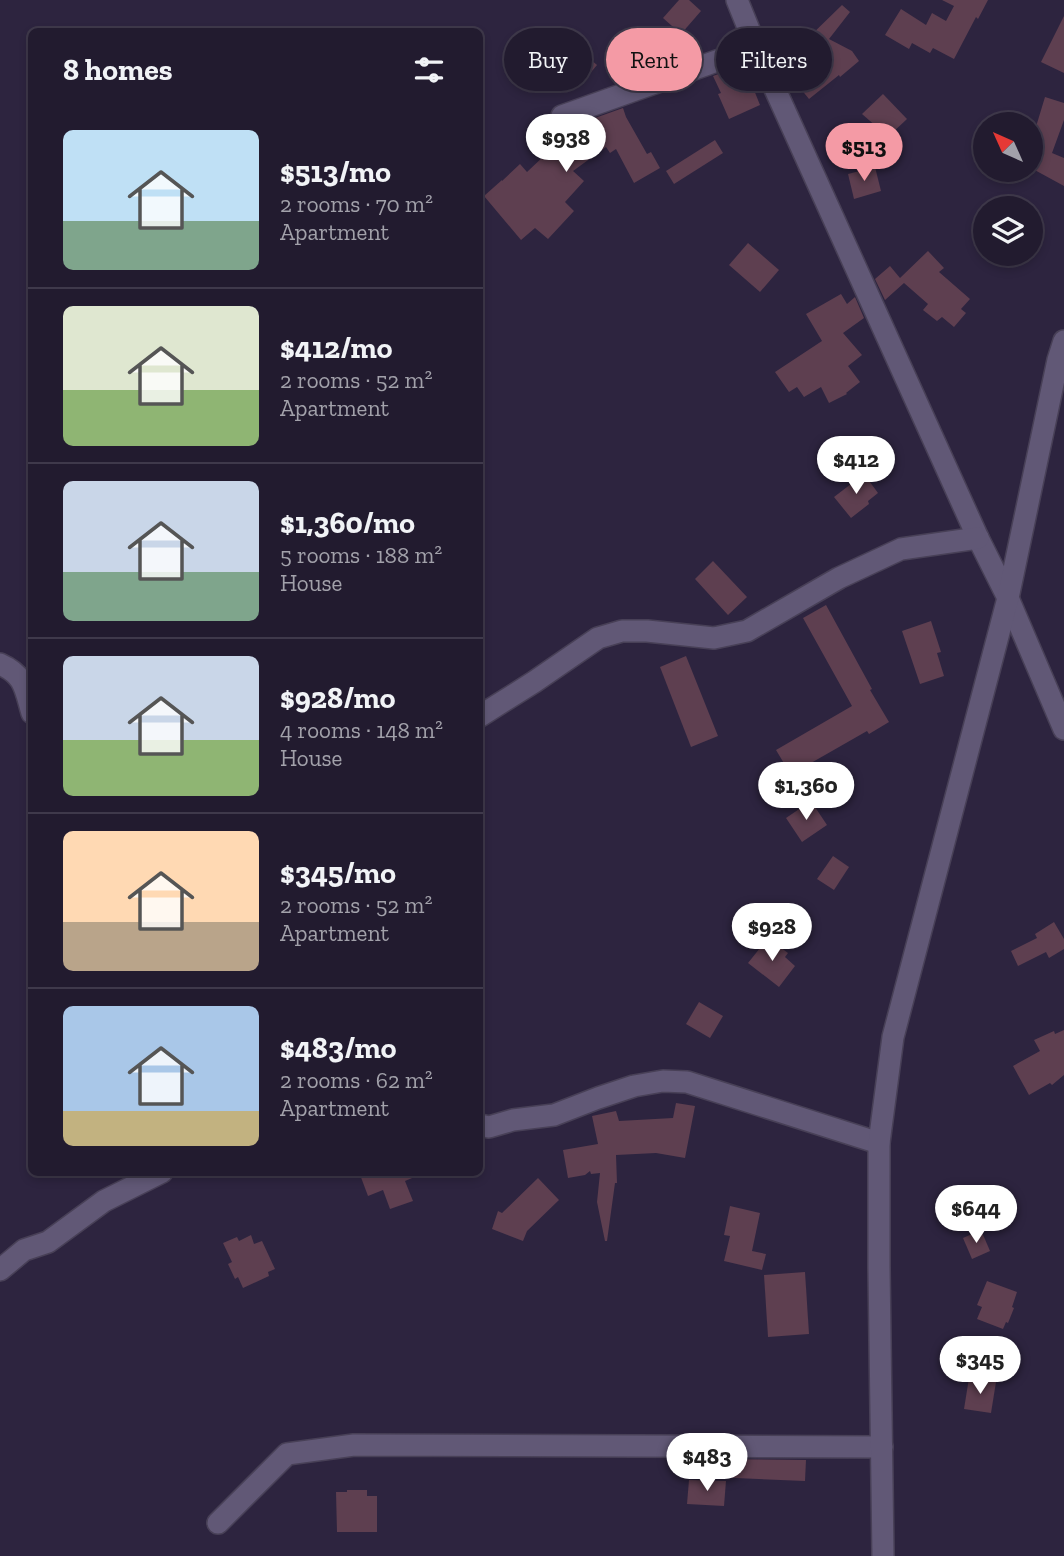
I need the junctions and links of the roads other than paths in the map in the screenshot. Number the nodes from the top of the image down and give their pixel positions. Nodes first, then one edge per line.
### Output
1 (737, 0) edge
2 (748, 28) edge
3 (716, 61) edge
4 (776, 91) edge
5 (562, 116) dead end
6 (1064, 341) edge
7 (978, 538) junction
8 (1008, 598) junction
9 (0, 664) edge
10 (28, 700) edge
11 (483, 714) edge
12 (1064, 729) edge
13 (483, 1126) edge
14 (879, 1143) junction
15 (154, 1176) edge
16 (0, 1270) edge
17 (882, 1447) junction
18 (218, 1523) dead end
19 (883, 1556) edge

1 - 2 street
3 - 5 street
4 - 7 street
6 - 8 street
7 - 8 street
7 - 11 street
8 - 12 street
8 - 14 street
9 - 10 street
13 - 14 street
14 - 17 street
15 - 16 street
17 - 18 street
17 - 19 street

